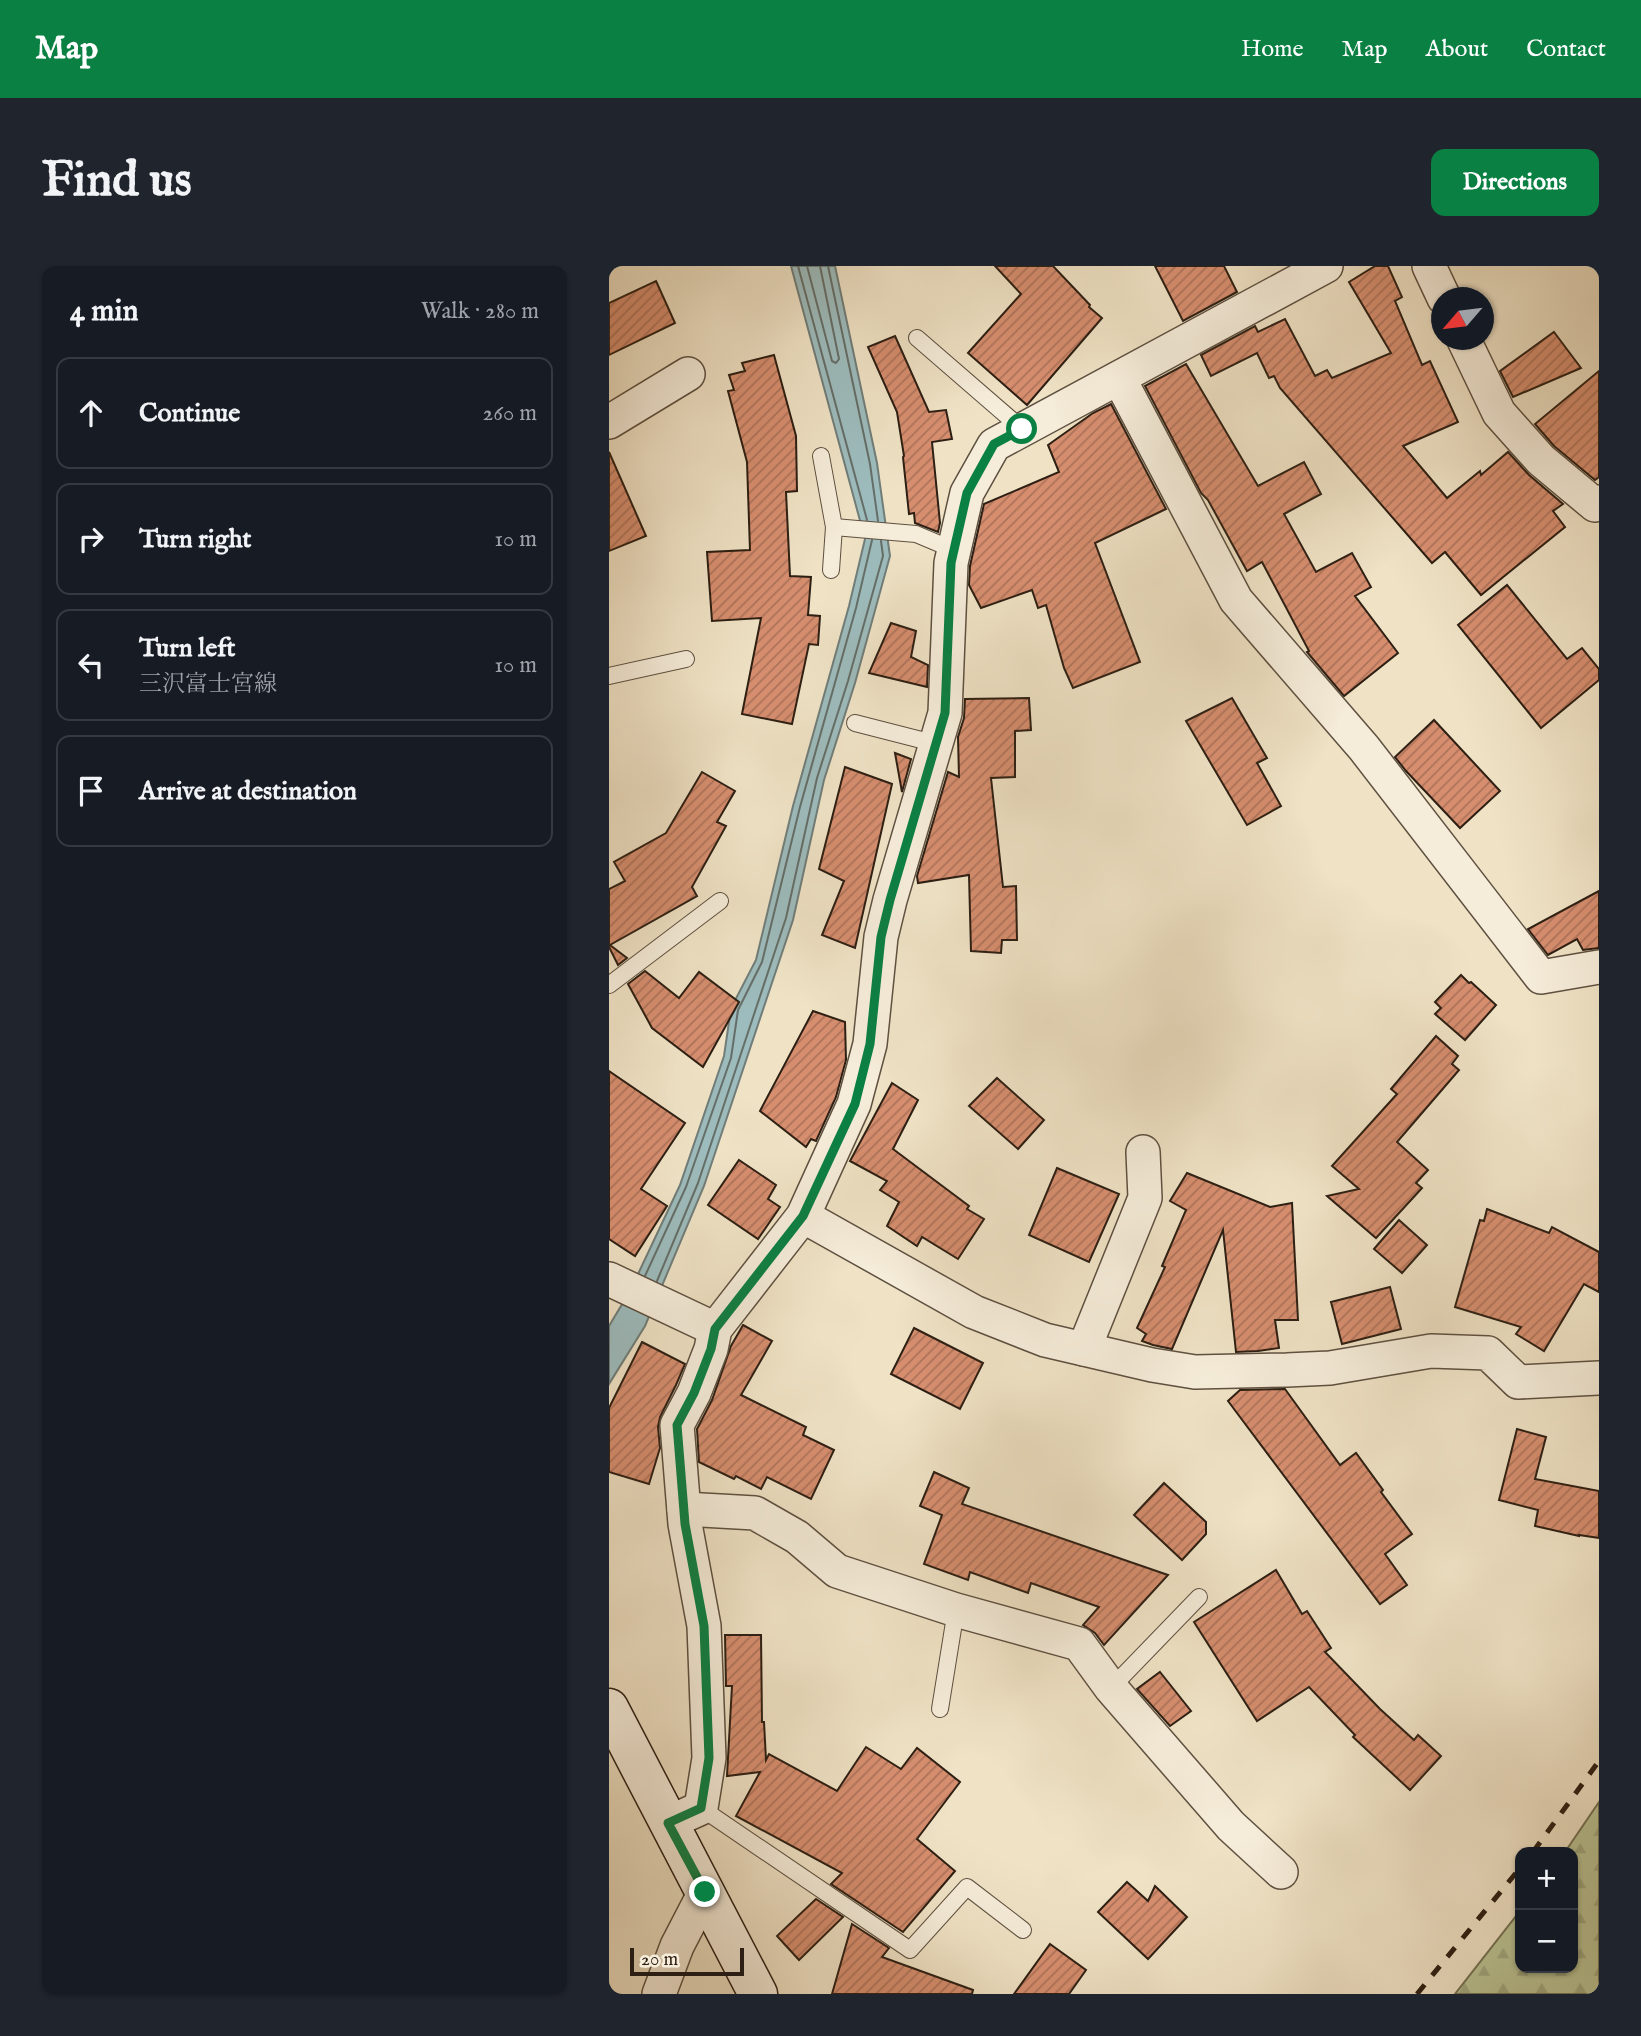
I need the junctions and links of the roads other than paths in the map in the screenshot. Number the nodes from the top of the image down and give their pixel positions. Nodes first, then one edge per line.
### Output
1 (1326, 266) edge
2 (1429, 266) edge
3 (1439, 287) edge
4 (917, 338) dead end
5 (1469, 350) edge
6 (688, 374) dead end
7 (1119, 378) junction
8 (609, 422) edge
9 (1022, 429) junction
10 (821, 456) dead end
11 (1598, 506) edge
12 (839, 527) junction
13 (954, 550) junction
14 (831, 570) dead end
15 (686, 659) dead end
16 (609, 676) edge
17 (855, 723) dead end
18 (936, 744) junction
19 (720, 901) dead end
20 (1599, 967) edge
21 (609, 985) edge
22 (1143, 1153) dead end
23 (803, 1216) junction
24 (613, 1281) edge
25 (715, 1329) junction
26 (1084, 1349) junction
27 (1599, 1378) edge
28 (684, 1509) junction
29 (1199, 1597) dead end
30 (956, 1611) junction
31 (1111, 1688) junction
32 (609, 1708) edge
33 (940, 1709) dead end
34 (685, 1816) junction
35 (1282, 1872) dead end
36 (705, 1892) junction
37 (1023, 1930) dead end
38 (659, 1994) edge
39 (758, 1994) edge

1 - 7 street
2 - 3 street
4 - 9 lane
5 - 11 street
6 - 8 street
7 - 9 street
7 - 20 street
9 - 13 street
10 - 12 lane
12 - 13 lane
12 - 14 lane
13 - 18 street
15 - 16 lane
17 - 18 lane
18 - 23 street
19 - 21 lane
22 - 26 street
23 - 25 street
23 - 26 street
24 - 25 street
25 - 28 street
26 - 27 street
28 - 30 street
28 - 34 street
29 - 31 lane
30 - 31 street
30 - 33 lane
31 - 35 street
32 - 34 main road
34 - 36 main road
34 - 37 lane
36 - 38 street
36 - 39 main road

